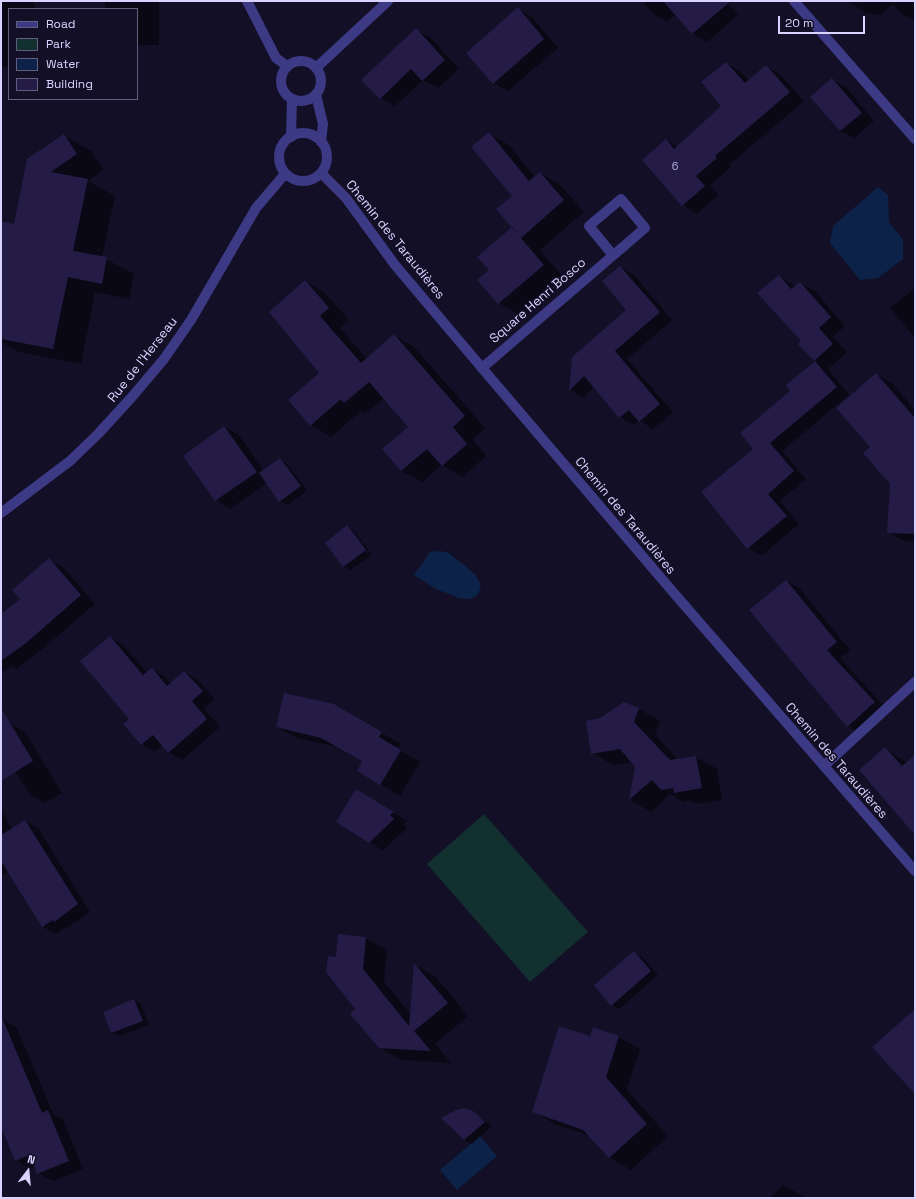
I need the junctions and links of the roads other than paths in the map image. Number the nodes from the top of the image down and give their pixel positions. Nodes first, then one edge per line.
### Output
1 (247, 1) edge
2 (388, 1) edge
3 (794, 1) edge
4 (287, 66) junction
5 (317, 68) junction
6 (316, 95) junction
7 (292, 99) junction
8 (291, 137) junction
9 (915, 140) edge
10 (321, 142) junction
11 (321, 173) junction
12 (285, 174) junction
13 (612, 254) junction
14 (482, 368) junction
15 (1, 513) edge
16 (915, 682) edge
17 (824, 766) junction
18 (915, 871) edge

1 - 4 street
2 - 5 street
3 - 9 street
4 - 5 street
4 - 7 street
5 - 6 street
6 - 7 street
6 - 10 street
7 - 8 street
8 - 10 street
8 - 12 street
10 - 11 street
11 - 12 street
11 - 14 street, Chemin des Taraudières
12 - 15 street, Rue de l'Herseau
13 - 13 street, Square Henri Bosco
13 - 14 street, Square Henri Bosco
14 - 17 street, Chemin des Taraudières
16 - 17 street
17 - 18 street, Chemin des Taraudières

